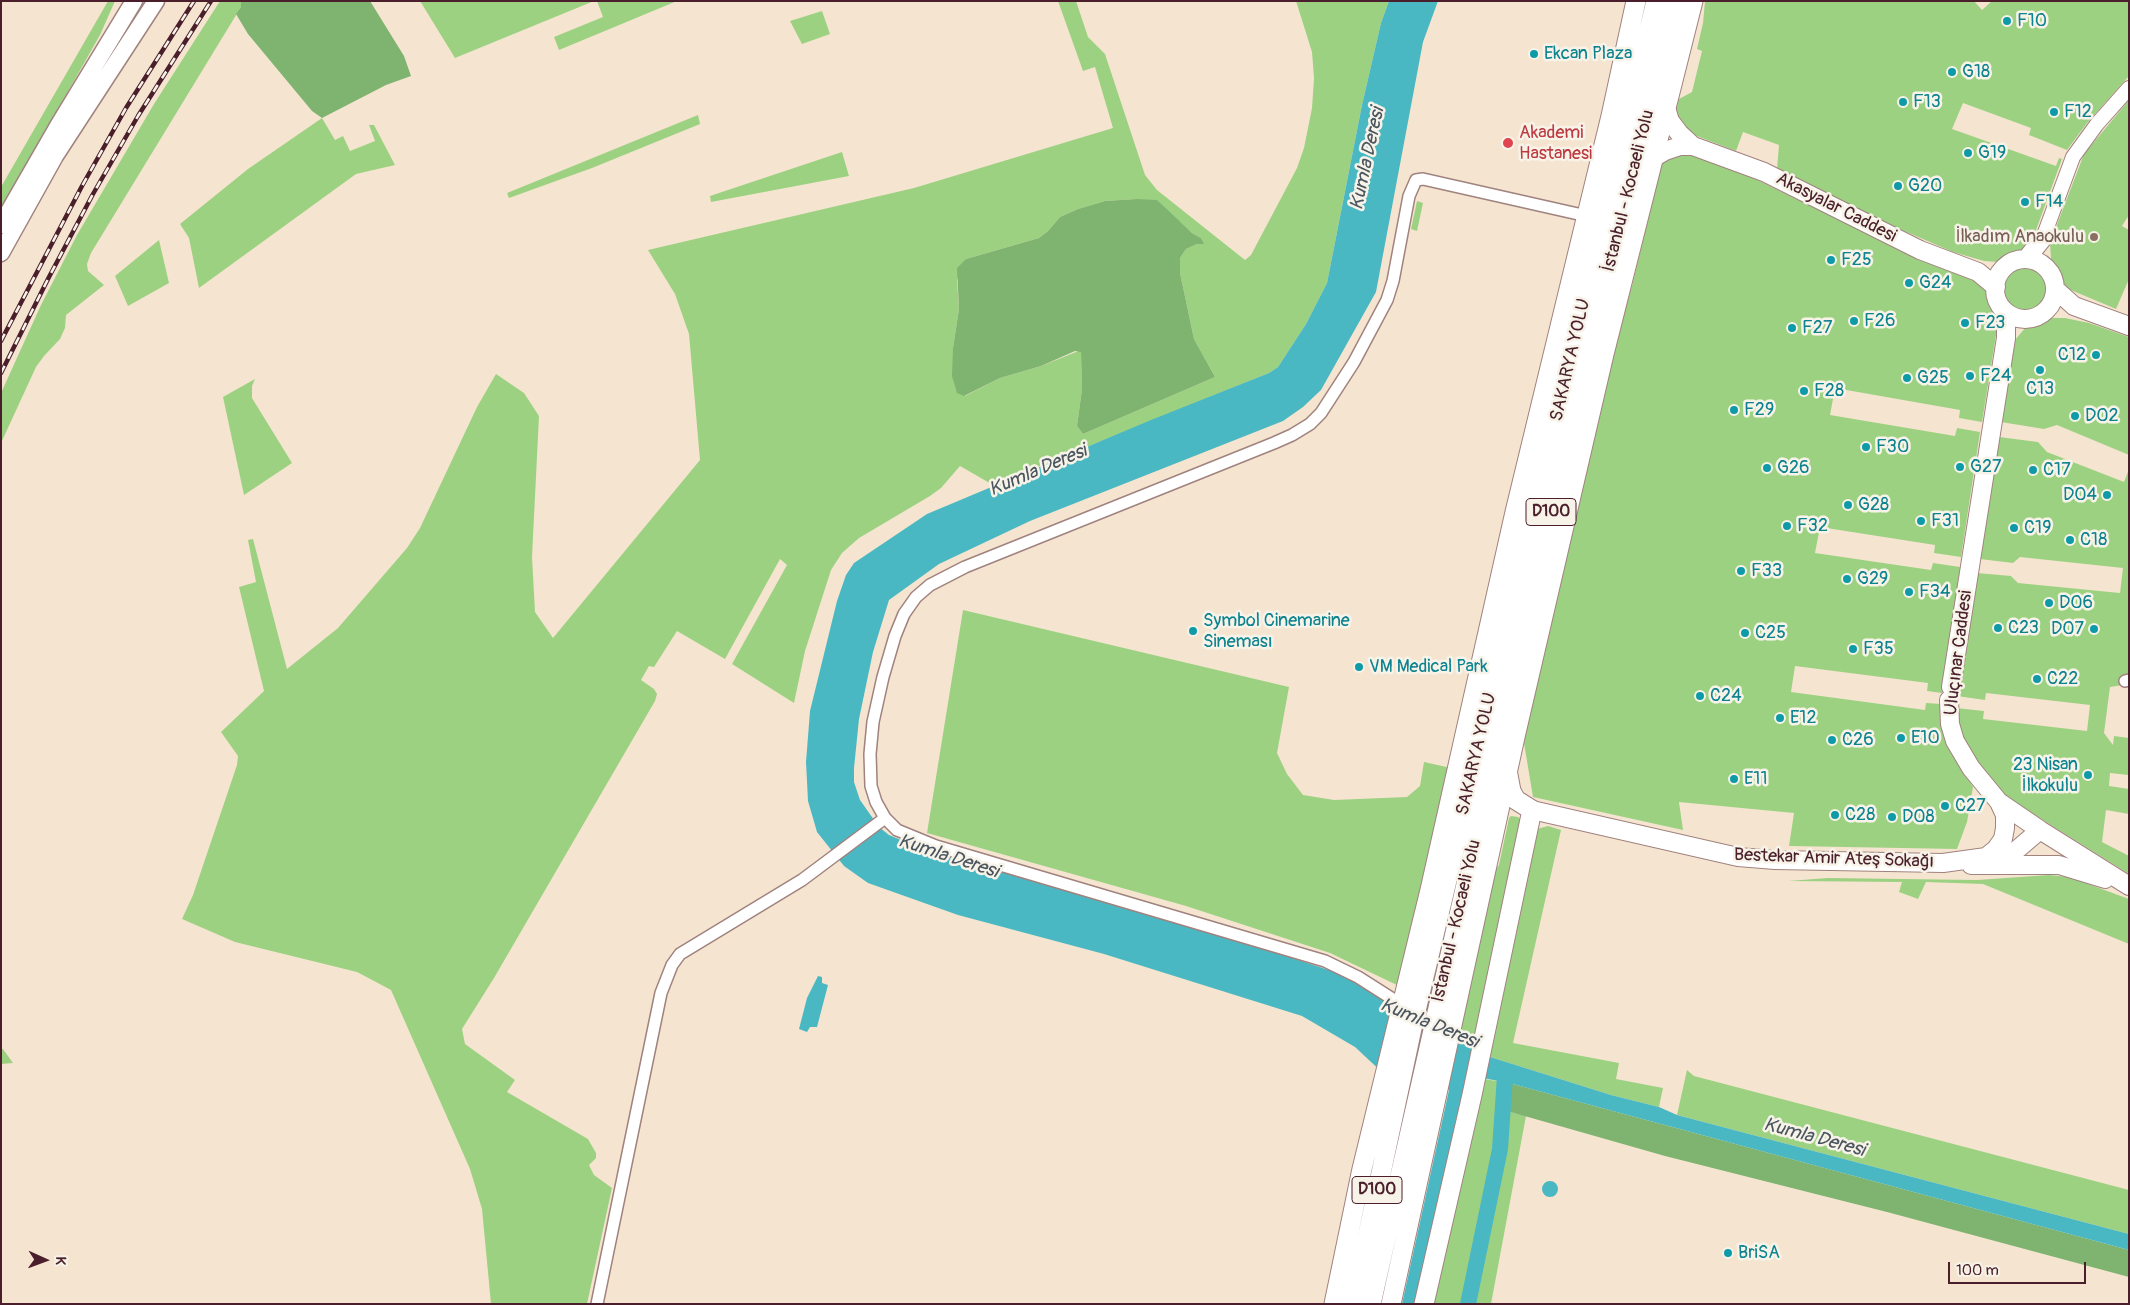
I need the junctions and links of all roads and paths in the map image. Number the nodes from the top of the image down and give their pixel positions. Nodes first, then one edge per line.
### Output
1 (156, 1) edge
2 (1636, 1) edge
3 (1656, 1) edge
4 (1676, 1) edge
5 (1693, 1) edge
6 (131, 5) edge
7 (2129, 88) edge
8 (1666, 108) junction
9 (1693, 146) junction
10 (1653, 158) junction
11 (1587, 216) junction
12 (1, 225) edge
13 (2043, 238) joint
14 (1, 252) edge
15 (2034, 261) junction
16 (2002, 269) junction
17 (1978, 272) junction
18 (1996, 287) junction
19 (2055, 289) junction
20 (2074, 306) junction
21 (2048, 308) junction
22 (2013, 316) junction
23 (2129, 326) edge
24 (1508, 773) junction
25 (1999, 802) junction
26 (1532, 810) junction
27 (883, 819) junction
28 (2035, 827) junction
29 (1986, 857) junction
30 (1943, 864) junction
31 (1966, 864) junction
32 (1486, 872) junction
33 (2129, 886) edge
34 (1405, 1013) junction
35 (1443, 1027) junction
36 (1394, 1081) junction
37 (1430, 1085) junction
38 (1414, 1113) junction
39 (1403, 1246) junction
40 (597, 1304) edge
41 (1334, 1304) edge
42 (1353, 1304) edge
43 (1371, 1304) edge
44 (1391, 1304) edge
45 (1424, 1304) edge

1 - 14 main road
2 - 11 highway
3 - 34 highway, SAKARYA YOLU / D100
4 - 35 highway, İstanbul - Kocaeli Yolu / D100
5 - 8 highway
6 - 12 main road
7 - 13 street
8 - 9 main road
8 - 10 highway
9 - 10 main road
9 - 17 main road, Akasyalar Caddesi
10 - 24 highway
11 - 27 street
11 - 34 highway
13 - 15 main road
15 - 16 main road
15 - 19 main road
16 - 17 main road
16 - 18 main road
17 - 18 main road
18 - 22 main road
19 - 20 main road
19 - 21 main road
20 - 21 main road
20 - 23 main road
21 - 22 main road
22 - 25 main road, Uluçınar Caddesi
24 - 26 highway
24 - 32 highway
25 - 28 main road, Uluçınar Caddesi
25 - 29 main road
26 - 30 main road, Bestekar Amir Ateş Sokağı
26 - 32 highway
26 - 45 highway
27 - 34 street
27 - 40 street
28 - 29 main road
28 - 31 main road
28 - 33 main road, Uluçınar Caddesi
29 - 30 main road, Bestekar Amir Ateş Sokağı
30 - 31 main road
31 - 33 main road
32 - 35 highway
34 - 36 highway, SAKARYA YOLU / D100
35 - 37 highway, D100
36 - 41 highway
36 - 42 highway, SAKARYA YOLU / D100
37 - 38 highway, D100
37 - 39 highway
38 - 39 highway
38 - 43 highway, D100
39 - 44 highway

